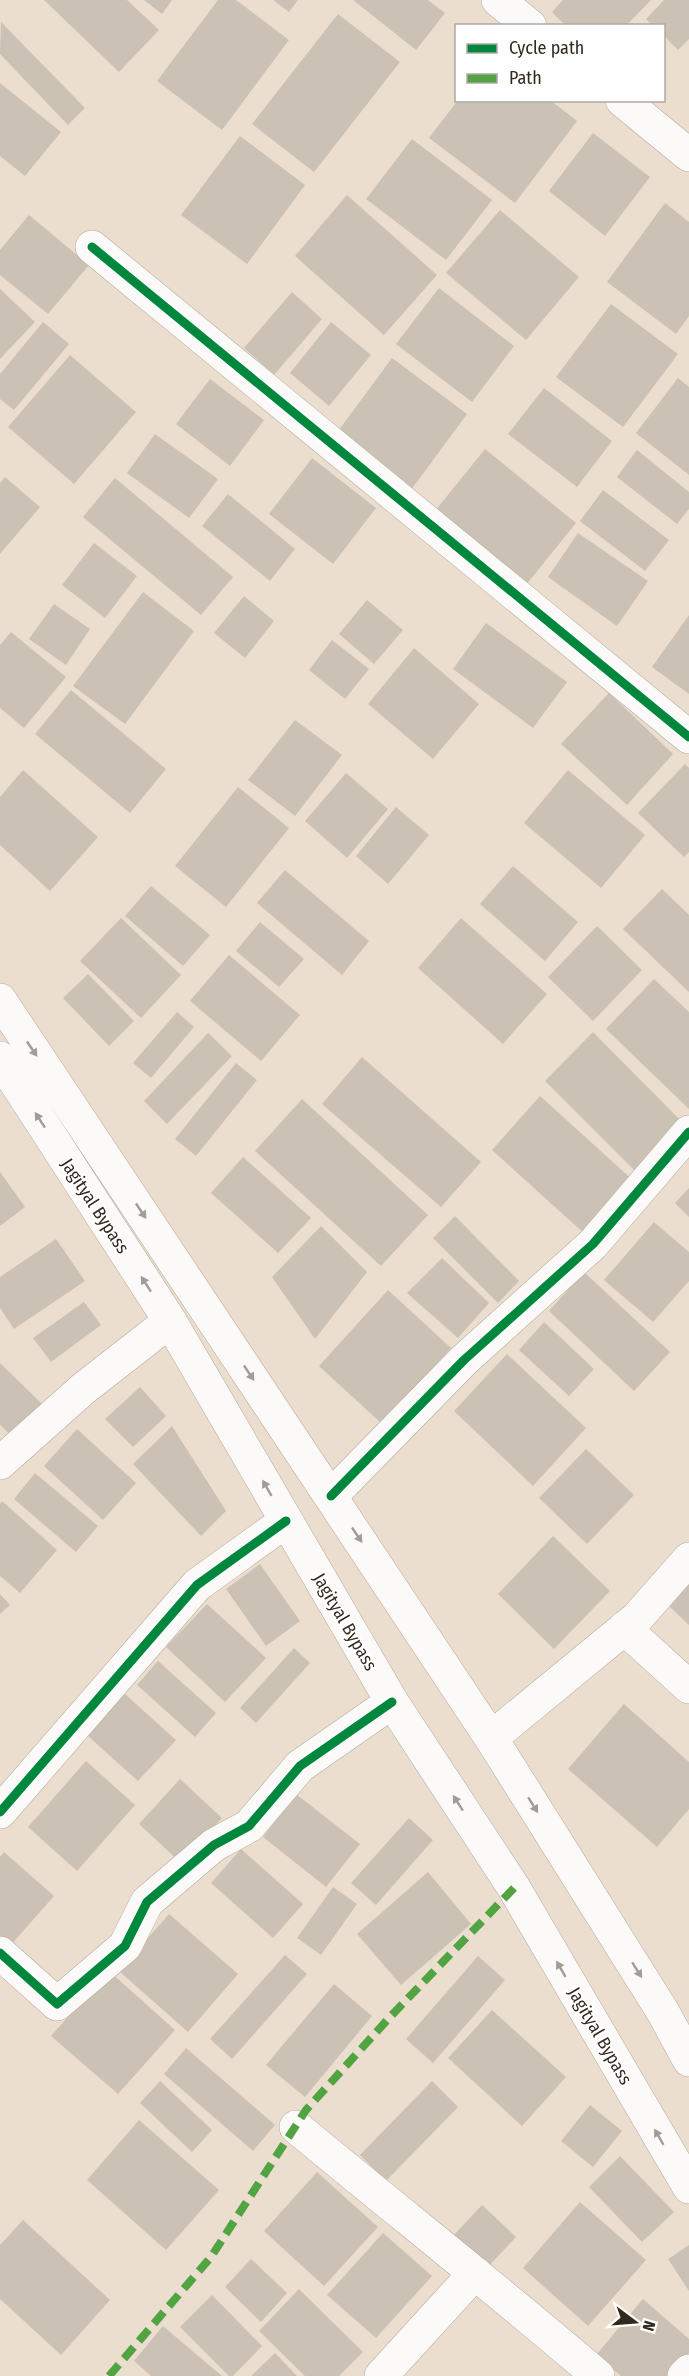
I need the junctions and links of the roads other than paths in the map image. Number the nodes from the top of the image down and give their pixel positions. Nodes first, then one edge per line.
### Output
1 (498, 0) edge
2 (528, 24) edge
3 (624, 102) edge
4 (689, 155) edge
5 (92, 247) dead end
6 (689, 737) edge
7 (0, 1000) edge
8 (0, 1058) edge
9 (689, 1132) edge
10 (170, 1321) junction
11 (0, 1463) edge
12 (331, 1496) junction
13 (286, 1521) junction
14 (689, 1559) edge
15 (624, 1628) junction
16 (689, 1687) edge
17 (392, 1702) junction
18 (491, 1737) junction
19 (0, 1812) edge
20 (0, 1953) edge
21 (689, 2060) edge
22 (296, 2127) dead end
23 (689, 2187) edge
24 (475, 2273) junction
25 (689, 2371) edge
26 (381, 2376) edge
27 (598, 2376) edge
28 (684, 2376) edge

1 - 2 street
3 - 4 street
5 - 6 street
7 -> 12 street, Jagityal Bypass
10 -> 8 street, Jagityal Bypass
9 - 12 street
10 - 11 street
13 -> 10 street, Jagityal Bypass
12 -> 18 street, Jagityal Bypass
13 - 17 street, Jagityal Bypass
13 - 19 street
14 - 15 street
15 - 16 street
15 - 18 street
17 - 20 street
23 -> 17 street, Jagityal Bypass
18 -> 21 street, Jagityal Bypass
22 - 24 street
24 - 26 street
24 - 27 street
25 - 28 street

